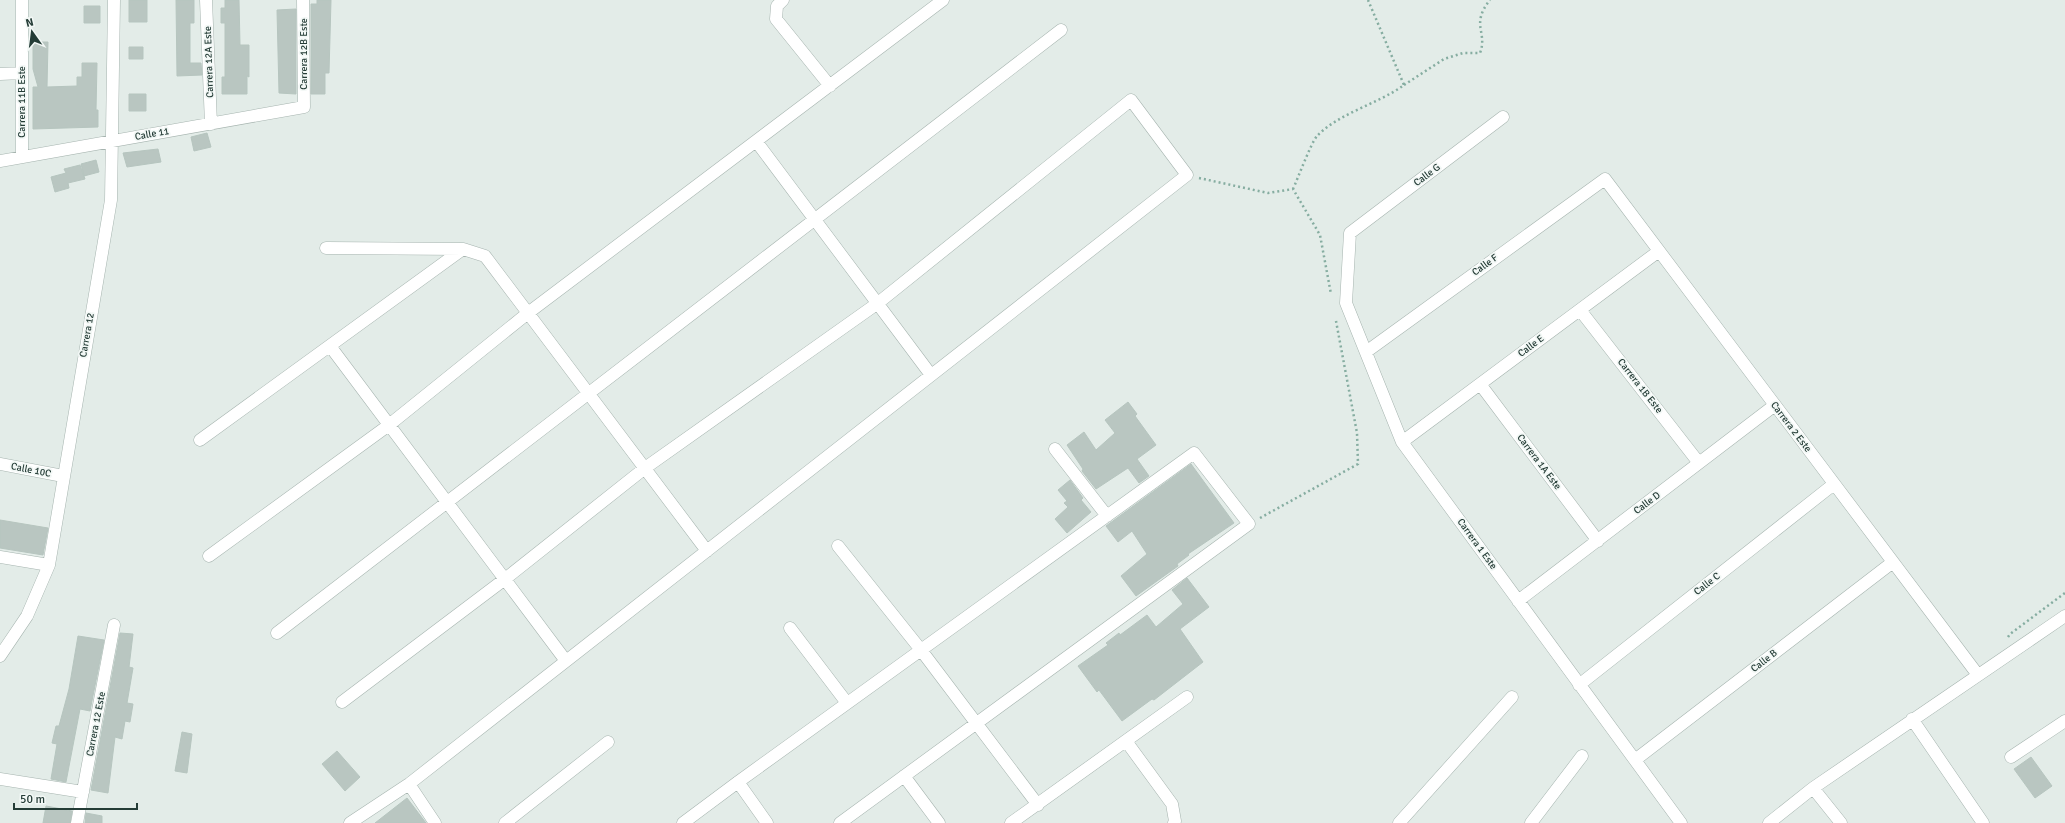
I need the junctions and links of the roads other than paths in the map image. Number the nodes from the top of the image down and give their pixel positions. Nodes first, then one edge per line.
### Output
1 (22, 0) edge
2 (114, 0) edge
3 (206, 0) edge
4 (303, 0) edge
5 (783, 0) edge
6 (943, 0) edge
7 (1061, 30) dead end
8 (22, 73) junction
9 (0, 74) edge
10 (830, 86) junction
11 (304, 107) joint
12 (1503, 117) dead end
13 (211, 124) junction
14 (112, 141) junction
15 (756, 141) junction
16 (22, 157) junction
17 (0, 161) edge
18 (1605, 179) joint
19 (815, 219) junction
20 (1350, 233) joint
21 (326, 248) dead end
22 (463, 249) junction
23 (1659, 251) junction
24 (878, 303) junction
25 (1580, 310) junction
26 (528, 314) junction
27 (330, 346) junction
28 (1366, 352) junction
29 (931, 376) junction
30 (1480, 384) junction
31 (588, 393) junction
32 (1775, 405) junction
33 (389, 425) junction
34 (200, 440) dead end
35 (1402, 442) junction
36 (1055, 449) dead end
37 (1699, 463) junction
38 (0, 464) edge
39 (645, 468) junction
40 (63, 476) junction
41 (1834, 484) junction
42 (447, 502) junction
43 (1107, 516) junction
44 (1598, 541) junction
45 (838, 546) dead end
46 (707, 550) junction
47 (209, 556) dead end
48 (0, 557) edge
49 (1893, 562) junction
50 (48, 565) junction
51 (505, 579) junction
52 (1518, 601) junction
53 (2065, 616) edge
54 (114, 625) dead end
55 (790, 628) dead end
56 (277, 633) dead end
57 (921, 650) junction
58 (0, 656) edge
59 (566, 661) junction
60 (1978, 675) junction
61 (1580, 684) junction
62 (1187, 697) dead end
63 (1512, 697) dead end
64 (342, 702) dead end
65 (847, 703) junction
66 (1912, 719) junction
67 (2065, 721) edge
68 (976, 724) junction
69 (1126, 741) junction
70 (608, 742) dead end
71 (1582, 756) dead end
72 (2011, 757) dead end
73 (1635, 760) junction
74 (904, 776) junction
75 (0, 779) edge
76 (738, 782) junction
77 (409, 784) junction
78 (1813, 788) junction
79 (83, 792) junction
80 (1038, 804) junction
81 (77, 823) edge
82 (350, 823) edge
83 (435, 823) edge
84 (505, 823) edge
85 (683, 823) edge
86 (767, 823) edge
87 (840, 823) edge
88 (939, 823) edge
89 (1011, 823) edge
90 (1174, 823) edge
91 (1399, 823) edge
92 (1531, 823) edge
93 (1681, 823) edge
94 (1769, 823) edge
95 (1841, 823) edge
96 (1983, 823) edge

1 - 8 street, Carrera 11B Este
2 - 14 street, Carrera 12
3 - 13 street, Carrera 12A Este
4 - 11 street, Carrera 12B Este
5 - 10 street
6 - 10 street
7 - 19 street
8 - 9 street
8 - 16 street, Carrera 11B Este
10 - 15 street
11 - 13 street, Calle 11
12 - 20 street, Calle G
13 - 14 street, Calle 11
14 - 16 street, Calle 11
14 - 40 street, Carrera 12
15 - 19 street
15 - 26 street
16 - 17 street, Calle 11
18 - 23 street, Carrera 2 Este
18 - 28 street, Calle F
19 - 24 street
19 - 31 street
20 - 28 street, Carrera 1 Este
21 - 22 street
22 - 26 street
22 - 27 street
23 - 25 street, Calle E
23 - 32 street, Carrera 2 Este
24 - 29 street
24 - 29 street
24 - 39 street
25 - 30 street, Calle E
25 - 37 street, Carrera 1B Este
26 - 31 street
26 - 33 street
27 - 33 street
27 - 34 street
28 - 35 street, Carrera 1 Este
29 - 46 street
30 - 35 street, Calle E
30 - 44 street, Carrera 1A Este
31 - 39 street
31 - 42 street
32 - 37 street, Calle D
32 - 41 street, Carrera 2 Este
33 - 42 street
33 - 47 street
35 - 52 street, Carrera 1 Este
36 - 43 street
37 - 44 street, Calle D
38 - 40 street, Calle 10C
39 - 46 street
39 - 51 street
40 - 50 street, Carrera 12
41 - 49 street, Carrera 2 Este
41 - 61 street, Calle C
42 - 51 street
42 - 56 street
43 - 57 street
43 - 68 street
44 - 52 street, Calle D
45 - 57 street
46 - 59 street
48 - 50 street
49 - 60 street, Carrera 2 Este
49 - 73 street, Calle B
50 - 58 street, Carrera 12
51 - 59 street
51 - 64 street
52 - 61 street, Carrera 1 Este
53 - 60 street
54 - 79 street, Carrera 12 Este
55 - 65 street
57 - 65 street
57 - 68 street
59 - 77 street
60 - 66 street
61 - 73 street, Carrera 1 Este
62 - 69 street
63 - 91 street
65 - 76 street
66 - 78 street
66 - 96 street
67 - 72 street
68 - 74 street
68 - 80 street
69 - 80 street
69 - 90 street
70 - 84 street
71 - 92 street
73 - 93 street, Carrera 1 Este
74 - 87 street
74 - 88 street
75 - 79 street
76 - 85 street
76 - 86 street
77 - 82 street
77 - 83 street
78 - 94 street
78 - 95 street
79 - 81 street, Carrera 12 Este
80 - 89 street

